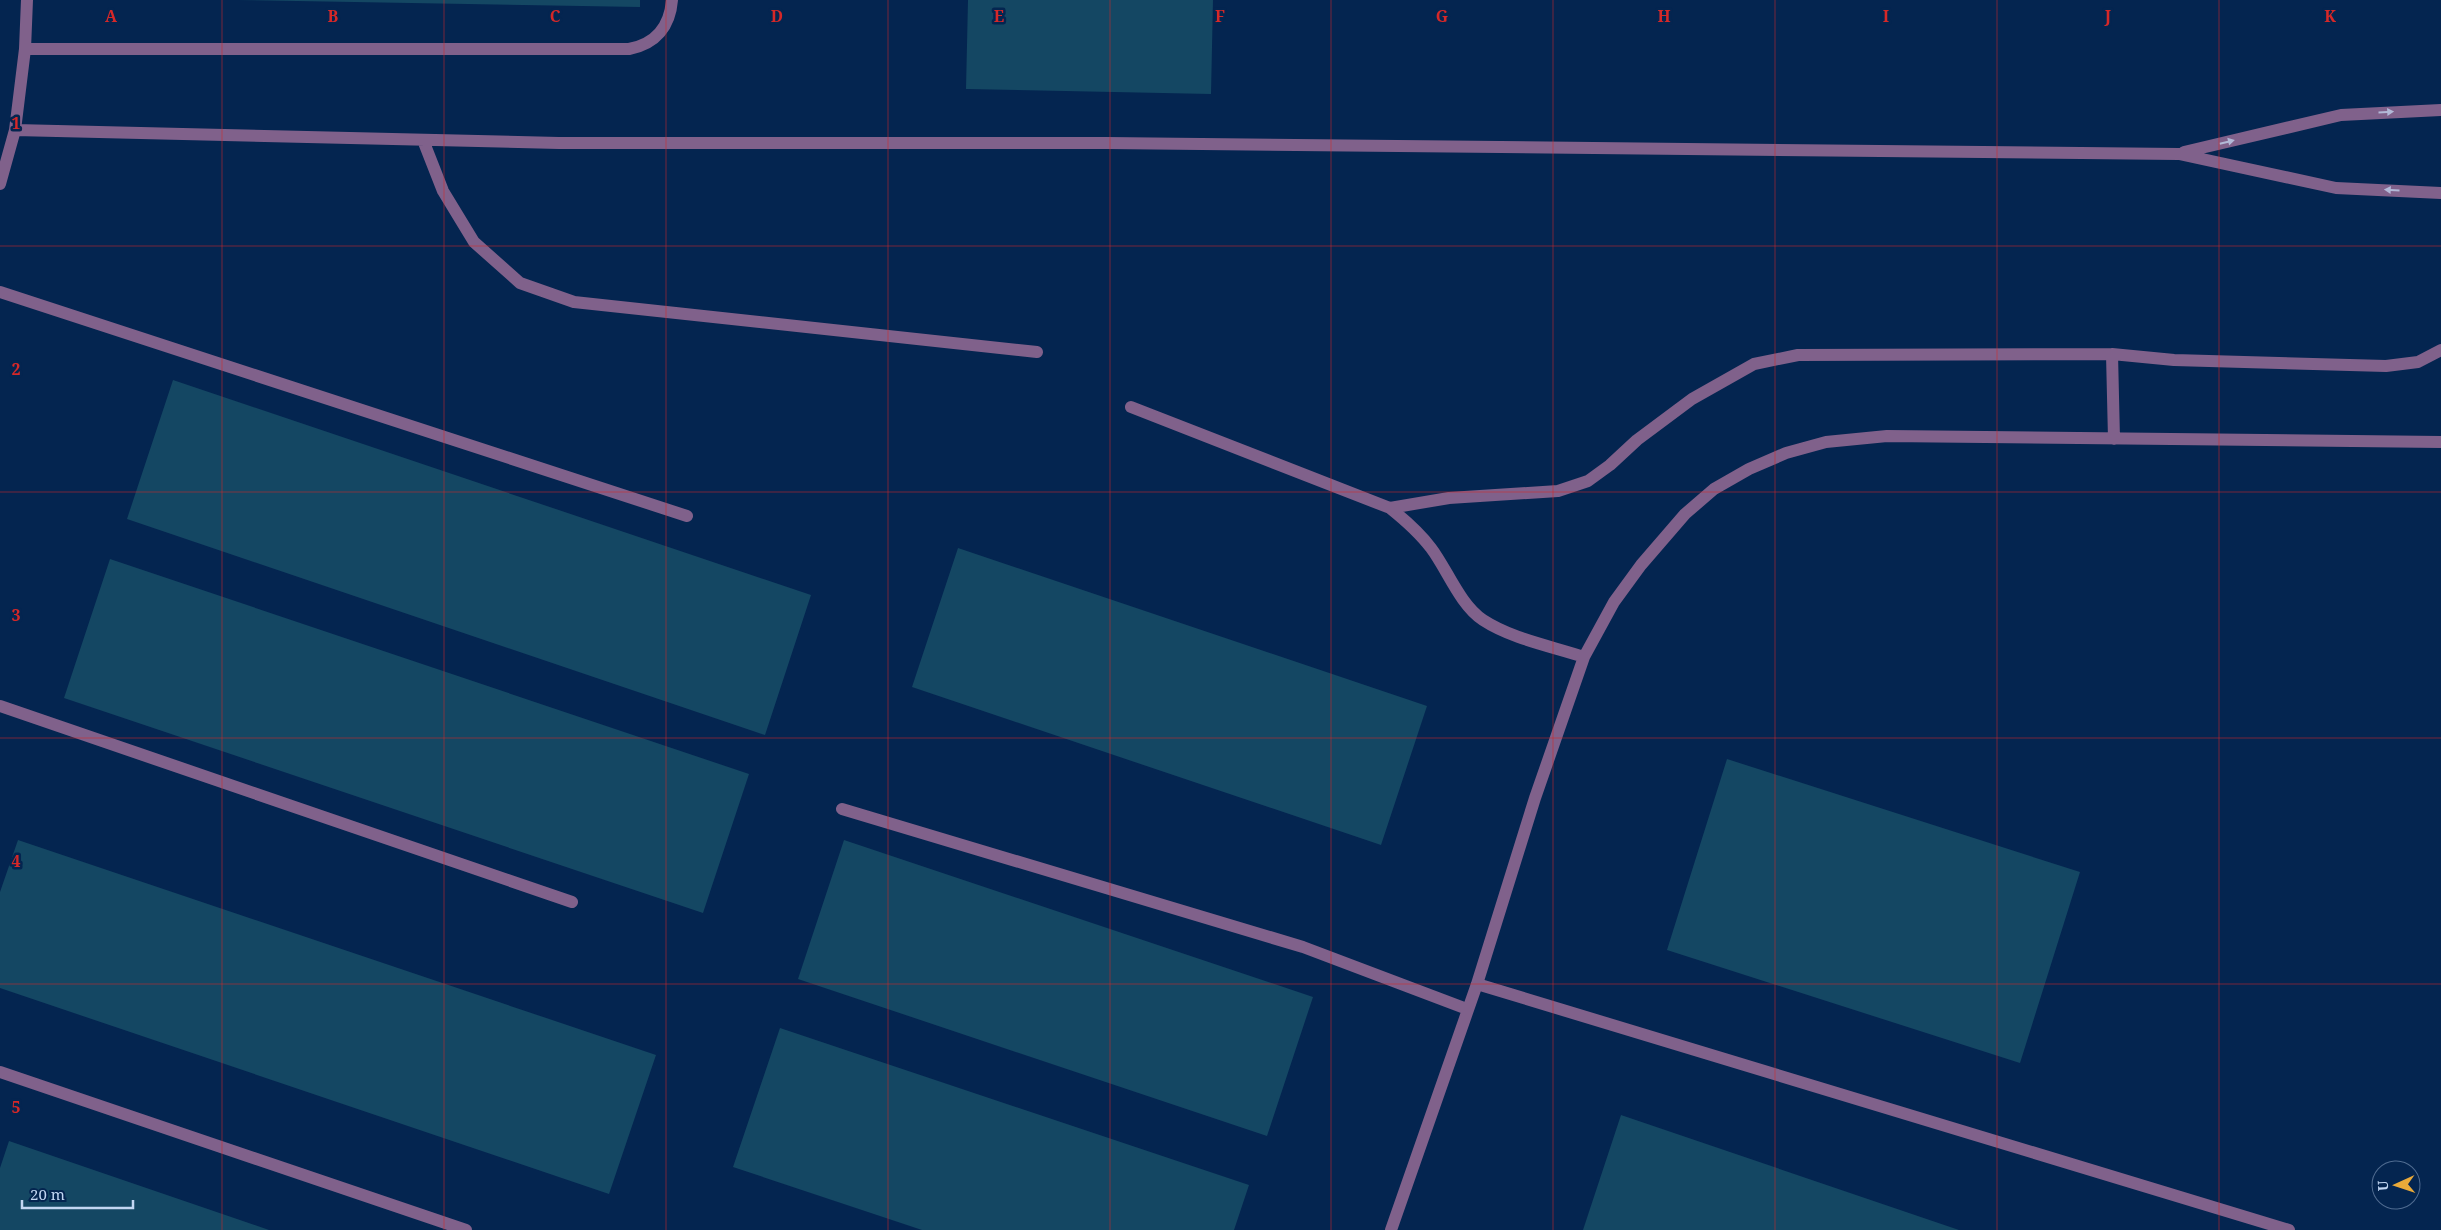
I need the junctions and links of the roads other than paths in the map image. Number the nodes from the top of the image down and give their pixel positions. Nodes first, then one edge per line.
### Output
1 (27, 0) edge
2 (672, 0) edge
3 (26, 49) junction
4 (2441, 110) edge
5 (15, 130) junction
6 (423, 140) junction
7 (2180, 154) junction
8 (0, 184) edge
9 (2441, 193) edge
10 (0, 292) edge
11 (2441, 350) edge
12 (1037, 352) dead end
13 (2112, 354) junction
14 (1131, 407) dead end
15 (2114, 439) junction
16 (2441, 442) edge
17 (1390, 508) junction
18 (688, 516) dead end
19 (1584, 658) junction
20 (0, 706) edge
21 (842, 809) dead end
22 (572, 902) dead end
23 (1477, 984) junction
24 (1467, 1009) junction
25 (0, 1072) edge
26 (466, 1230) edge
27 (1391, 1230) edge
28 (2289, 1230) edge

1 - 3 street
2 - 3 street
3 - 5 street
7 -> 4 street
5 - 6 street
5 - 8 street
6 - 7 street
6 - 12 street
9 -> 7 street
10 - 18 street
11 - 13 street
13 - 15 street
13 - 17 street
14 - 17 street
15 - 16 street
15 - 19 street
17 - 19 street
19 - 23 street
20 - 22 street
21 - 24 street
23 - 24 street
23 - 28 street
24 - 27 street
25 - 26 street

